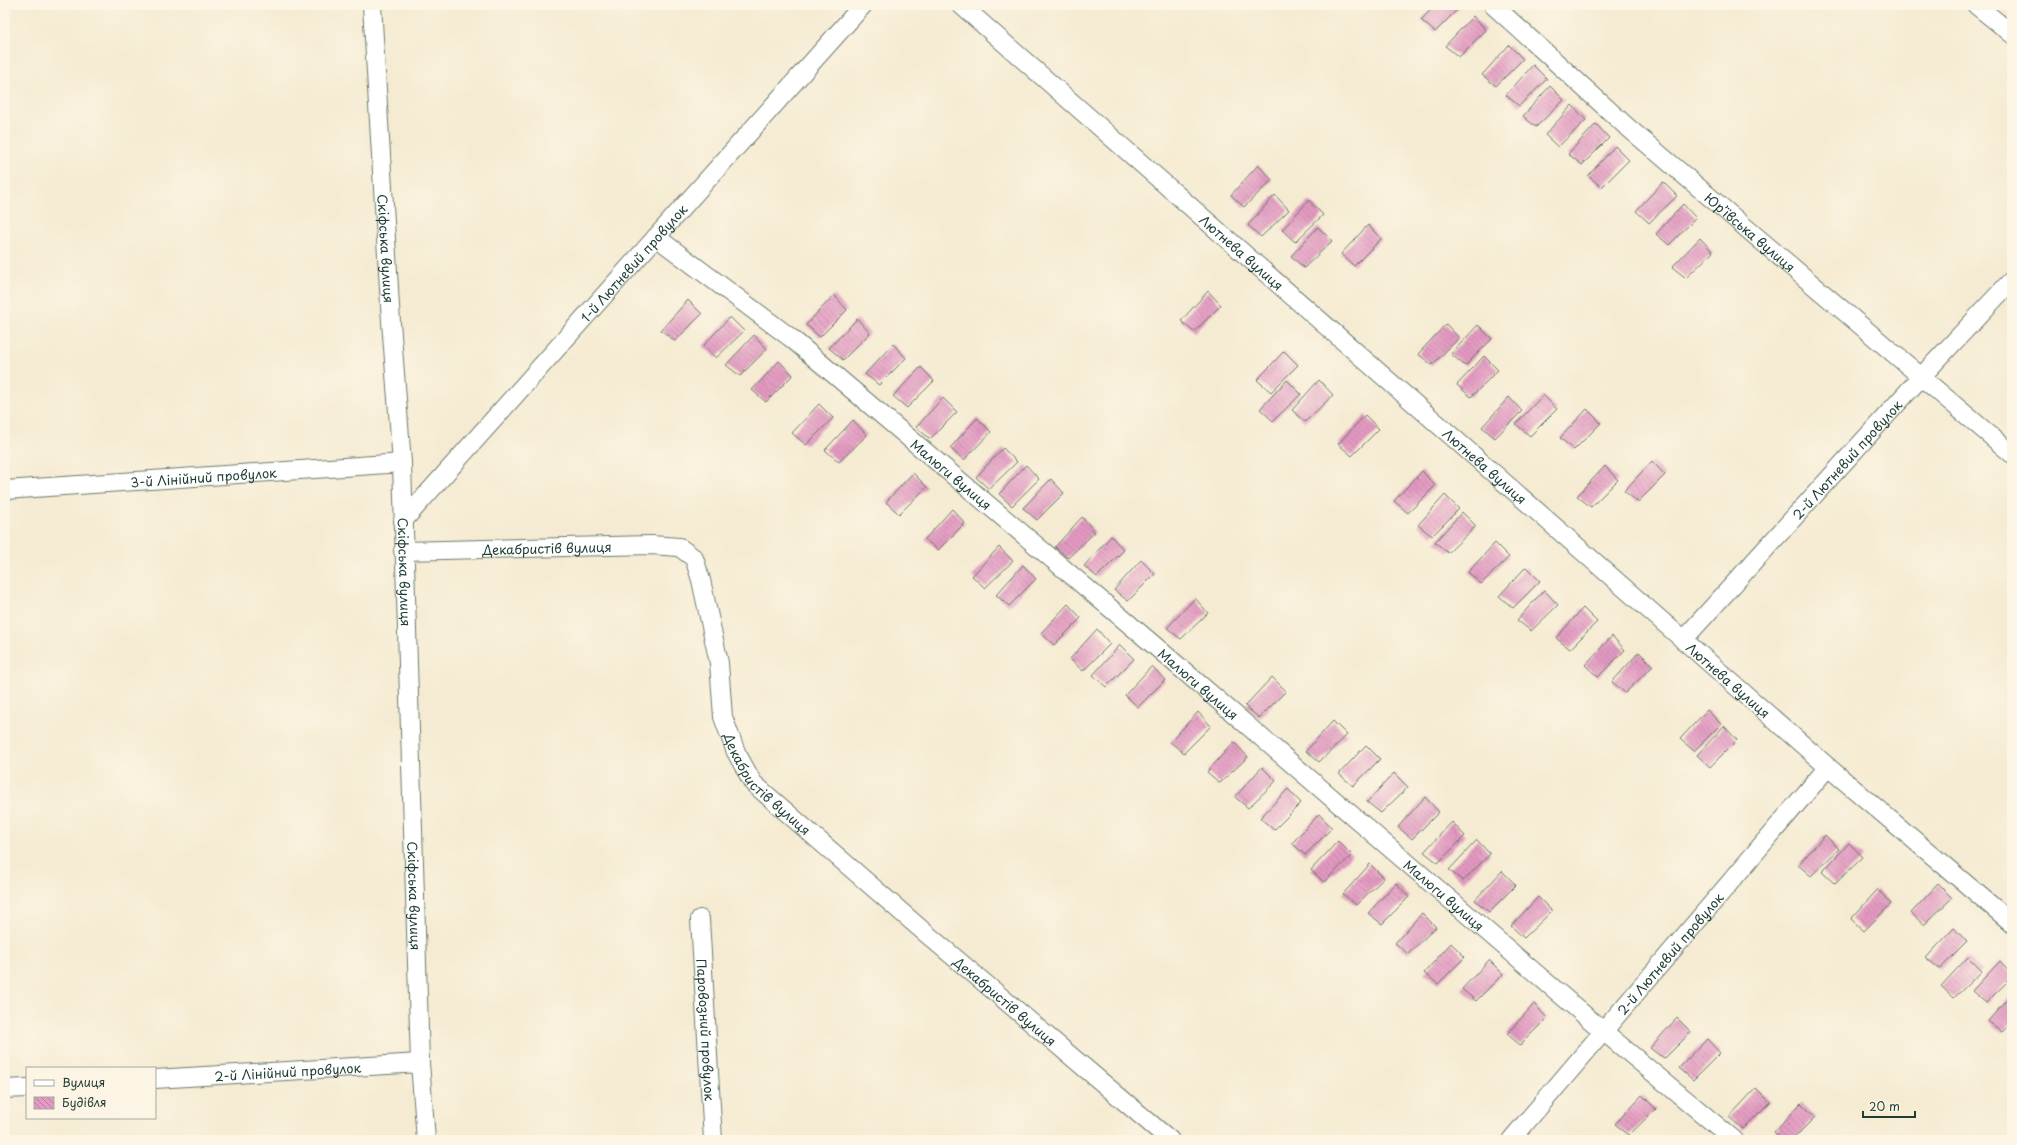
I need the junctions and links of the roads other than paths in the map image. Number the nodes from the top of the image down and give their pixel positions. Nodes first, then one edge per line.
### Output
1 (372, 5) edge
2 (863, 5) edge
3 (961, 5) edge
4 (1493, 5) edge
5 (1976, 5) edge
6 (2012, 34) edge
7 (656, 237) junction
8 (2012, 280) edge
9 (1922, 376) junction
10 (2012, 454) edge
11 (402, 463) junction
12 (5, 490) edge
13 (403, 521) junction
14 (403, 551) junction
15 (1683, 640) junction
16 (1828, 767) junction
17 (700, 919) dead end
18 (2012, 923) edge
19 (1604, 1031) junction
20 (420, 1063) junction
21 (156, 1080) edge
22 (26, 1088) edge
23 (5, 1089) edge
24 (426, 1140) edge
25 (713, 1140) edge
26 (1170, 1140) edge
27 (1511, 1140) edge
28 (1734, 1140) edge

1 - 11 street, Скіфська вулиця
2 - 7 street, 1-й Лютневий провулок
3 - 15 street, Лютнева вулиця
4 - 9 street, Юр’ївська вулиця
5 - 6 street
7 - 13 street, 1-й Лютневий провулок
7 - 19 street, Малюги вулиця
8 - 9 street, 2-й Лютневий провулок
9 - 10 street, Юр’ївська вулиця
9 - 15 street, 2-й Лютневий провулок
11 - 12 street, 3-й Лінійний провулок
11 - 13 street, Скіфська вулиця
13 - 14 street, Скіфська вулиця
14 - 20 street, Скіфська вулиця
14 - 26 street, Декабристів вулиця
15 - 16 street, Лютнева вулиця
16 - 18 street, Лютнева вулиця
16 - 19 street, 2-й Лютневий провулок
17 - 25 street, Паровозний провулок
19 - 27 street, 2-й Лютневий провулок
19 - 28 street, Малюги вулиця
20 - 21 street, 2-й Лінійний провулок
20 - 24 street, Скіфська вулиця
22 - 23 street

